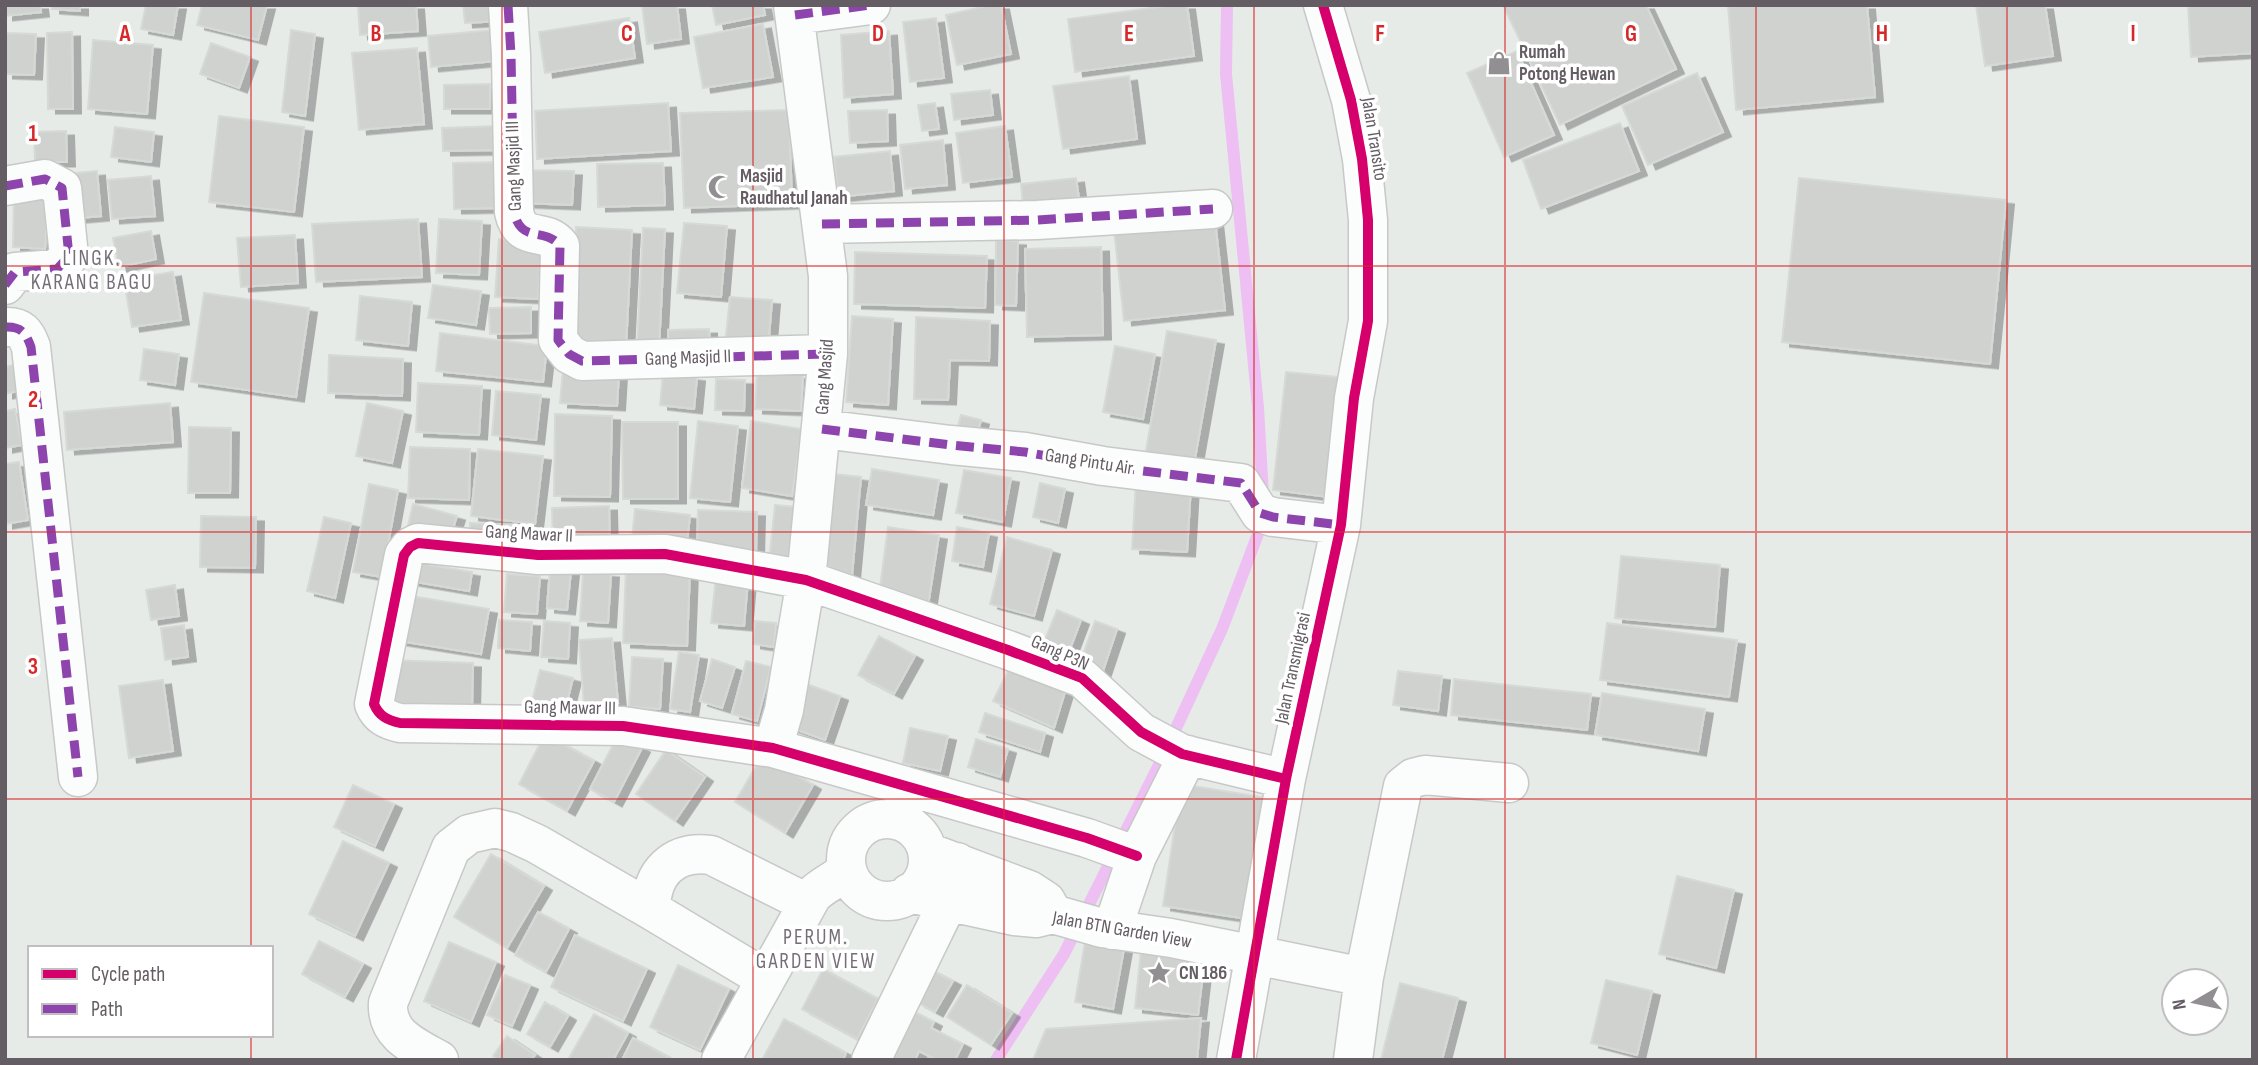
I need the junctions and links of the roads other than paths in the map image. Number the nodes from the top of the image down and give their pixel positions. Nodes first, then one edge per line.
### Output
1 (508, 5) edge
2 (871, 5) edge
3 (1323, 5) edge
4 (794, 10) edge
5 (5, 186) edge
6 (1213, 209) dead end
7 (822, 224) junction
8 (1370, 281) joint
9 (5, 285) edge
10 (5, 327) edge
11 (558, 340) joint
12 (828, 354) junction
13 (822, 429) junction
14 (1341, 525) junction
15 (806, 580) junction
16 (374, 704) joint
17 (773, 748) junction
18 (1185, 754) junction
19 (78, 777) dead end
20 (1286, 779) junction
21 (1509, 783) dead end
22 (1114, 848) junction
23 (942, 857) junction
24 (846, 870) junction
25 (909, 893) junction
26 (949, 900) junction
27 (807, 903) junction
28 (651, 909) junction
29 (1057, 915) junction
30 (1107, 929) junction
31 (1287, 962) junction
32 (1364, 977) junction
33 (764, 978) junction
34 (434, 1059) edge
35 (721, 1060) edge
36 (871, 1060) edge
37 (1236, 1060) edge
38 (1353, 1060) edge

1 - 11 street, Gang Masjid III
2 - 4 street
3 - 8 street, Jalan Transito
4 - 7 street, Gang Masjid
5 - 9 street
6 - 7 street
7 - 12 street, Gang Masjid
8 - 14 street, Jalan Transmigrasi
10 - 19 street
11 - 12 street, Gang Masjid II
12 - 13 street, Gang Masjid
13 - 14 street, Gang Pintu Air
13 - 15 street, Gang Masjid
14 - 20 street, Jalan Transmigrasi
15 - 16 street, Gang Mawar II
15 - 17 street, Gang Masjid
15 - 18 street, Gang P3N
16 - 17 street, Gang Mawar III
17 - 22 street, Gang Mawar III
18 - 20 street, Gang P3N
18 - 22 street
20 - 31 street, Jalan Transmigrasi
21 - 32 street
22 - 30 street
23 - 24 street
23 - 25 street
23 - 26 street
23 - 29 street
24 - 25 street
24 - 27 street
25 - 26 street, Jalan BTN Garden View
26 - 29 street, Jalan BTN Garden View
26 - 36 street
27 - 28 street
27 - 33 street
28 - 33 street
28 - 34 street
29 - 30 street, Jalan BTN Garden View
30 - 31 street, Jalan BTN Garden View
31 - 32 street, Jalan BTN Garden View
31 - 37 street, Jalan Transmigrasi
32 - 38 street
33 - 35 street

